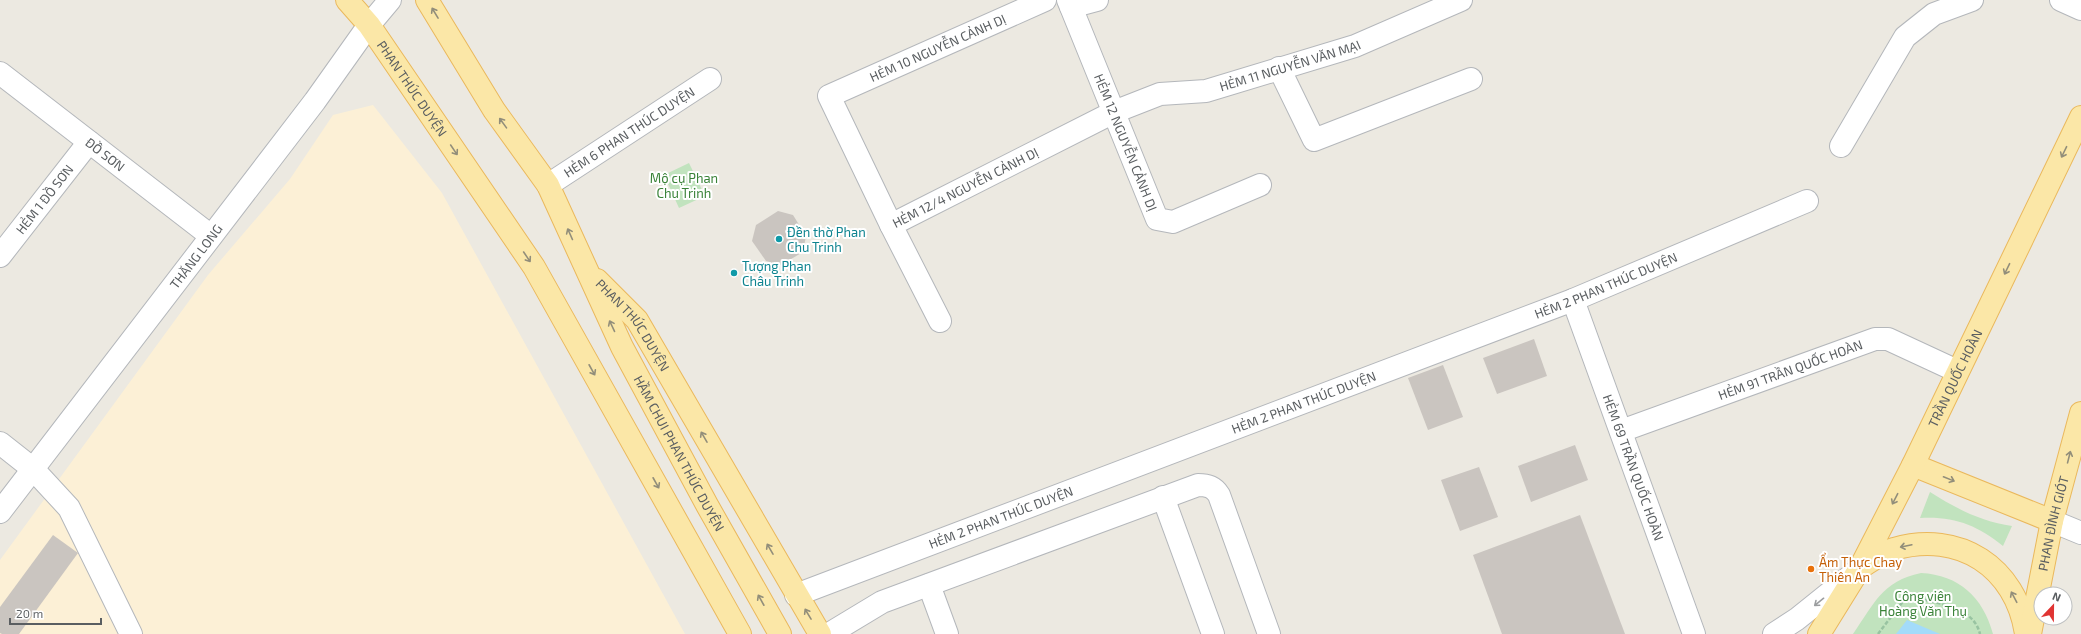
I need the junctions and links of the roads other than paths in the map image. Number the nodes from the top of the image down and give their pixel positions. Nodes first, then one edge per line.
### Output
1 (347, 0) edge
2 (390, 0) edge
3 (427, 0) edge
4 (1045, 0) edge
5 (1097, 0) edge
6 (1461, 0) edge
7 (1972, 0) edge
8 (2061, 0) edge
9 (1070, 3) edge
10 (2081, 8) edge
11 (369, 25) junction
12 (1279, 68) junction
13 (0, 73) edge
14 (710, 79) dead end
15 (1471, 79) dead end
16 (1114, 112) junction
17 (2081, 117) edge
18 (88, 142) junction
19 (1841, 146) dead end
20 (548, 185) junction
21 (1260, 185) dead end
22 (1807, 202) dead end
23 (891, 225) junction
24 (211, 236) junction
25 (0, 256) edge
26 (586, 270) junction
27 (1574, 300) junction
28 (940, 321) dead end
29 (1957, 371) junction
30 (2081, 413) edge
31 (1621, 431) junction
32 (0, 443) edge
33 (1913, 465) junction
34 (33, 470) junction
35 (1164, 497) junction
36 (0, 512) edge
37 (2052, 521) junction
38 (2081, 533) edge
39 (1860, 568) junction
40 (929, 585) junction
41 (796, 595) junction
42 (131, 634) edge
43 (740, 634) edge
44 (780, 634) edge
45 (820, 634) edge
46 (829, 634) edge
47 (947, 634) edge
48 (1213, 634) edge
49 (1269, 634) edge
50 (1694, 634) edge
51 (1774, 634) edge
52 (1819, 634) edge
53 (2026, 634) edge
54 (2030, 634) edge

1 - 11 main road, PHAN THÚC DUYỆN
2 - 11 street, THĂNG LONG
20 -> 3 main road, PHAN THÚC DUYỆN
4 - 23 street, HẺM 10 NGUYỄN CẢNH DỊ
5 - 9 street
6 - 12 street, HẺM 11 NGUYỄN VĂN MẠI
7 - 19 street
8 - 10 street
9 - 16 street, HẺM 12 NGUYỄN CẢNH DỊ
11 - 24 street, THĂNG LONG
11 -> 43 main road, PHAN THÚC DUYỆN
12 - 15 street
12 - 16 street, HẺM 11 NGUYỄN VĂN MẠI
13 - 18 street, ĐỒ SƠN
14 - 20 street, HẺM 6 PHAN THÚC DUYỆN
16 - 21 street, HẺM 12 NGUYỄN CẢNH DỊ
16 - 23 street, HẺM 12/4 NGUYỄN CẢNH DỊ
17 -> 29 main road, TRẦN QUỐC HOÀN
18 - 24 street, ĐỒ SƠN
18 - 25 street, HẺM 1 ĐỒ SƠN
26 -> 20 main road, PHAN THÚC DUYỆN
22 - 27 street, HẺM 2 PHAN THÚC DUYỆN
23 - 28 street, HẺM 12/4 NGUYỄN CẢNH DỊ
24 - 34 street, THĂNG LONG
41 -> 26 main road, PHAN THÚC DUYỆN
44 -> 26 main road, HẦM CHUI PHAN THÚC DUYỆN
27 - 31 street, HẺM 69 TRẦN QUỐC HOÀN
27 - 41 street, HẺM 2 PHAN THÚC DUYỆN
29 - 31 street, HẺM 91 TRẦN QUỐC HOÀN
29 - 33 main road, TRẦN QUỐC HOÀN
37 -> 30 main road, PHAN ĐÌNH GIÓT
31 - 50 street, HẺM 69 TRẦN QUỐC HOÀN
32 - 34 street
33 -> 37 main road
33 -> 39 main road, TRẦN QUỐC HOÀN
34 - 36 street, THĂNG LONG
34 - 42 street
35 - 40 street
35 - 48 street
35 - 49 street
37 - 38 street
37 - 54 main road, PHAN ĐÌNH GIÓT
39 -> 51 street
39 - 52 main road, TRẦN QUỐC HOÀN
53 -> 39 main road
40 - 46 street
40 - 47 street
45 -> 41 main road, PHAN THÚC DUYỆN

